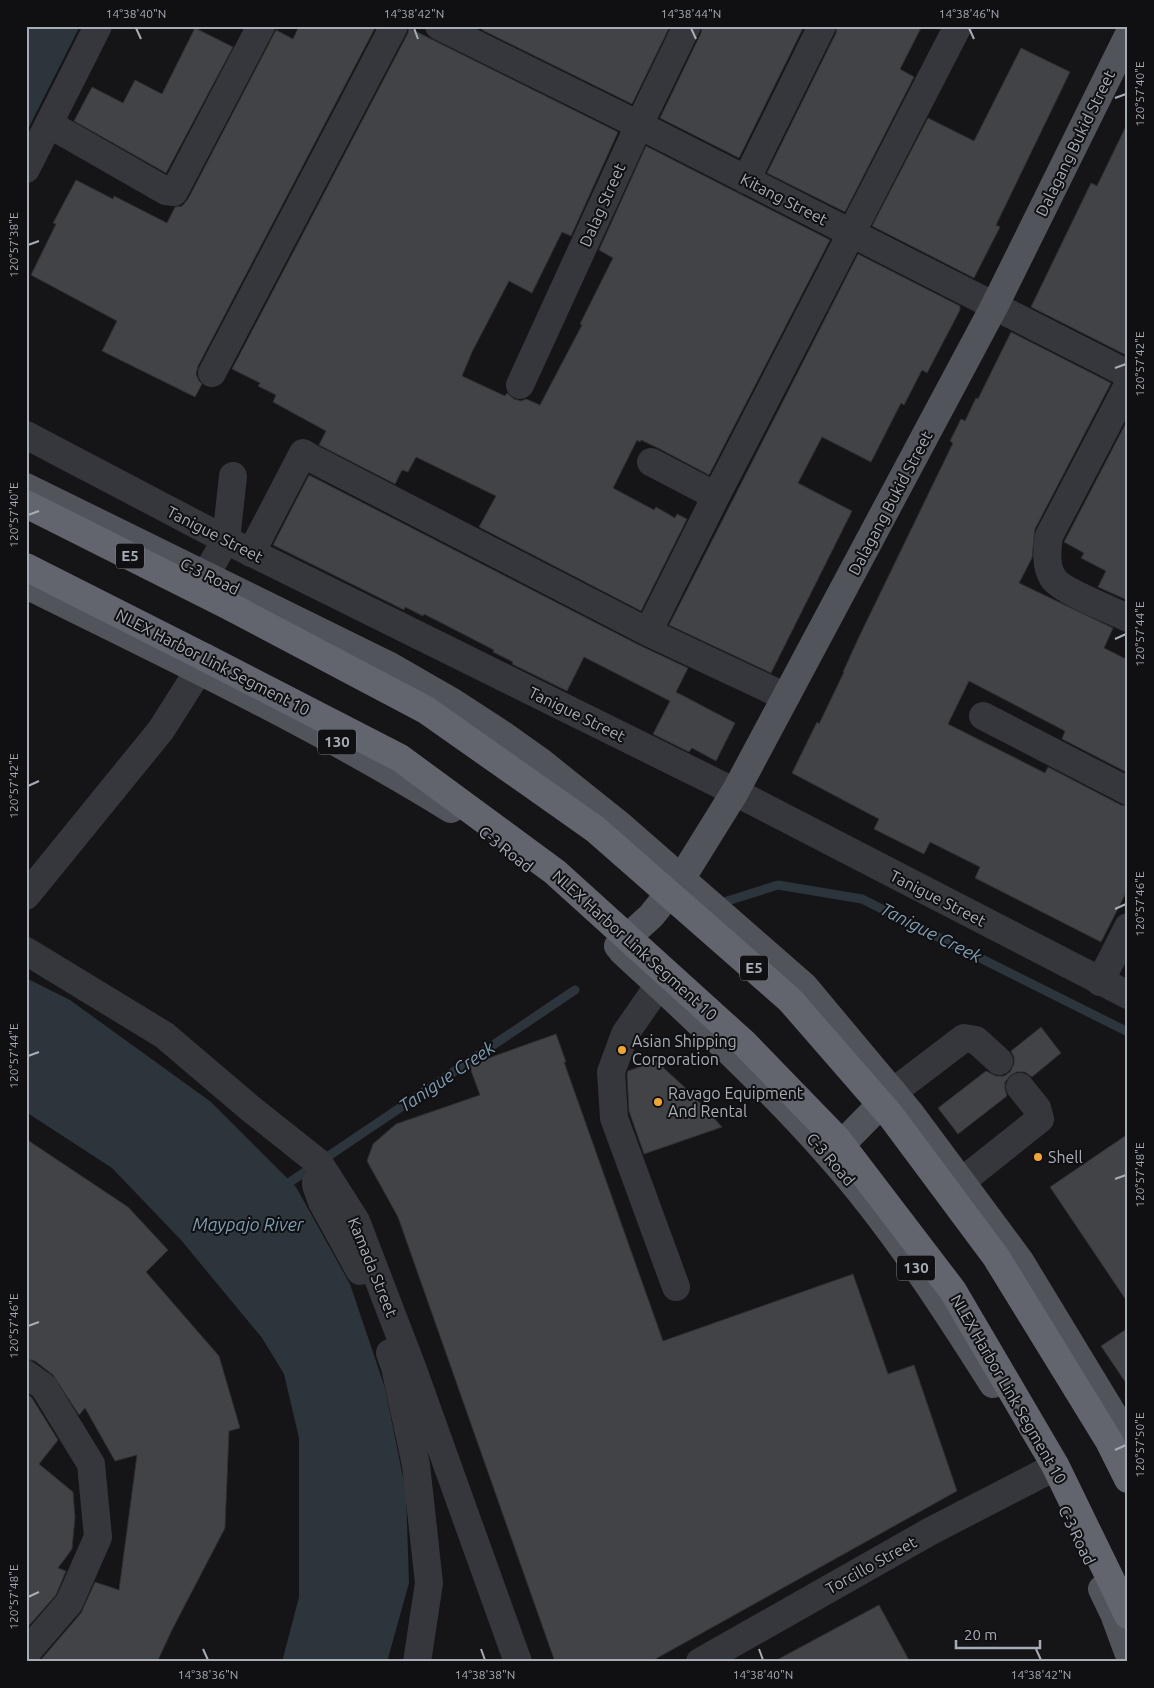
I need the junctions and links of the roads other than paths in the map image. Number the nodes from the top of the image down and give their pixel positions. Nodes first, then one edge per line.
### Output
1 (98, 26) edge
2 (261, 26) edge
3 (394, 26) edge
4 (438, 26) edge
5 (687, 26) edge
6 (822, 26) edge
7 (958, 26) edge
8 (1128, 36) edge
9 (49, 124) junction
10 (638, 125) junction
11 (26, 169) edge
12 (746, 180) junction
13 (852, 234) junction
14 (995, 305) junction
15 (212, 373) dead end
16 (1128, 374) edge
17 (520, 384) dead end
18 (1128, 385) edge
19 (26, 435) edge
20 (651, 462) dead end
21 (233, 476) dead end
22 (26, 487) edge
23 (716, 496) junction
24 (26, 504) edge
25 (226, 540) junction
26 (251, 553) junction
27 (26, 567) edge
28 (206, 574) junction
29 (26, 585) edge
30 (1128, 618) edge
31 (648, 632) junction
32 (199, 670) junction
33 (786, 697) junction
34 (983, 716) dead end
35 (1128, 791) edge
36 (736, 792) junction
37 (681, 879) junction
38 (26, 896) edge
39 (1128, 927) edge
40 (618, 946) junction
41 (26, 951) edge
42 (1100, 982) junction
43 (659, 985) junction
44 (1128, 995) edge
45 (999, 1061) dead end
46 (1020, 1087) dead end
47 (893, 1092) junction
48 (830, 1156) junction
49 (319, 1164) junction
50 (962, 1182) junction
51 (676, 1287) dead end
52 (26, 1374) edge
53 (1128, 1439) edge
54 (1045, 1472) junction
55 (1128, 1479) edge
56 (1128, 1615) edge
57 (1128, 1652) edge
58 (26, 1653) edge
59 (417, 1662) edge
60 (518, 1662) edge
61 (700, 1662) edge

1 - 9 street
2 - 9 street
3 - 15 street
4 - 10 street, Kitang Street
5 - 10 street, Dalag Street
6 - 12 street
7 - 13 street
8 - 14 main road, Dalagang Bukid Street
9 - 11 street
10 - 12 street, Kitang Street
10 - 17 street, Dalag Street
12 - 13 street, Kitang Street
13 - 14 street, Kitang Street
13 - 23 street
14 - 16 street, Kitang Street
14 - 33 main road, Dalagang Bukid Street
18 - 30 street
19 - 25 street, Tanigue Street
20 - 23 street
21 - 25 street
22 - 28 main road, C-3 Road
23 - 31 street
24 - 55 highway, E5, bridge
25 - 26 street, Tanigue Street
25 - 28 street
26 - 31 street
26 - 36 street, Tanigue Street
27 - 56 highway, NLEX Harbor Link Segment 10, bridge
28 - 37 main road, C-3 Road
29 - 32 main road, C-3 Road / 130
31 - 33 street
32 - 38 street
32 - 40 main road, C-3 Road / 130
33 - 36 main road, Dalagang Bukid Street
34 - 35 street
36 - 37 main road, Dalagang Bukid Street
36 - 42 street, Tanigue Street
37 - 40 main road, Dalagang Bukid Street
37 - 47 main road, C-3 Road
39 - 42 street
40 - 43 main road, C-3 Road / 130
41 - 49 street, Kamada Street
42 - 44 street, Tanigue Street
43 - 48 main road, C-3 Road / 130
43 - 51 street
45 - 47 street
46 - 50 street
47 - 48 main road
47 - 50 main road, C-3 Road
48 - 54 main road, C-3 Road / 130
49 - 59 street
49 - 60 street, Kamada Street
50 - 53 main road, C-3 Road
52 - 58 street
54 - 57 main road, C-3 Road / 130
54 - 61 street, Torcillo Street

